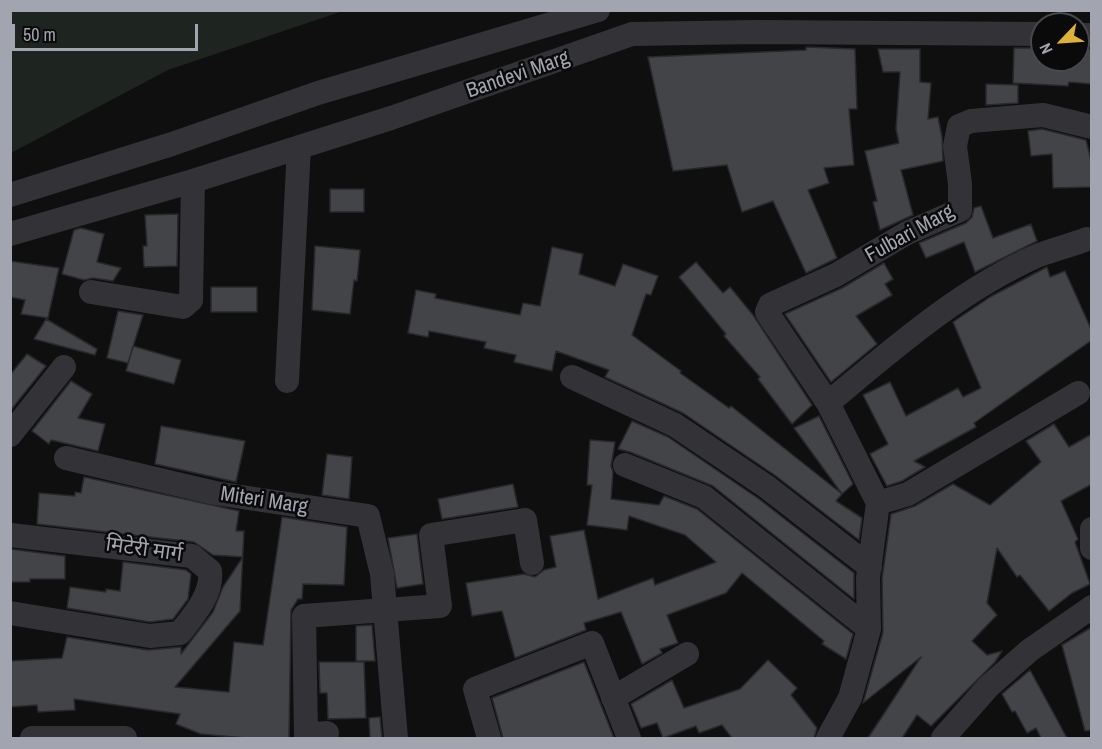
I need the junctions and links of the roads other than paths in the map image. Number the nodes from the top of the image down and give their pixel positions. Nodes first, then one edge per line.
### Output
1 (598, 10) edge
2 (1030, 34) edge
3 (1092, 128) edge
4 (299, 147) junction
5 (193, 181) junction
6 (10, 195) edge
7 (10, 234) edge
8 (1087, 239) dead end
9 (91, 292) dead end
10 (64, 367) dead end
11 (572, 377) dead end
12 (287, 381) dead end
13 (1078, 393) dead end
14 (828, 403) junction
15 (10, 435) edge
16 (66, 458) dead end
17 (625, 465) dead end
18 (878, 503) junction
19 (1092, 530) edge
20 (10, 535) edge
21 (1092, 548) edge
22 (532, 563) dead end
23 (870, 567) junction
24 (1092, 606) edge
25 (386, 612) junction
26 (10, 613) edge
27 (869, 629) junction
28 (687, 654) dead end
29 (613, 698) junction
30 (327, 733) dead end
31 (32, 738) edge
32 (125, 738) edge
33 (396, 738) edge
34 (489, 738) edge
35 (629, 738) edge
36 (828, 738) edge
37 (943, 738) edge

1 - 6 street
2 - 4 street, Bandevi Marg
3 - 14 street, Fulbari Marg
4 - 5 street, Bandevi Marg
4 - 12 street
5 - 7 street, Bandevi Marg
5 - 9 street
8 - 14 street
10 - 15 street
11 - 23 street
13 - 18 street
14 - 18 street, Fulbari Marg
16 - 25 street, Miteri Marg
17 - 27 street
18 - 23 street
19 - 21 street
20 - 26 street, मिटेरी मार्ग
22 - 25 street
23 - 27 street
24 - 37 street
25 - 30 street
25 - 33 street, Miteri Marg
27 - 36 street
28 - 29 street
29 - 34 street
29 - 35 street
31 - 32 street

